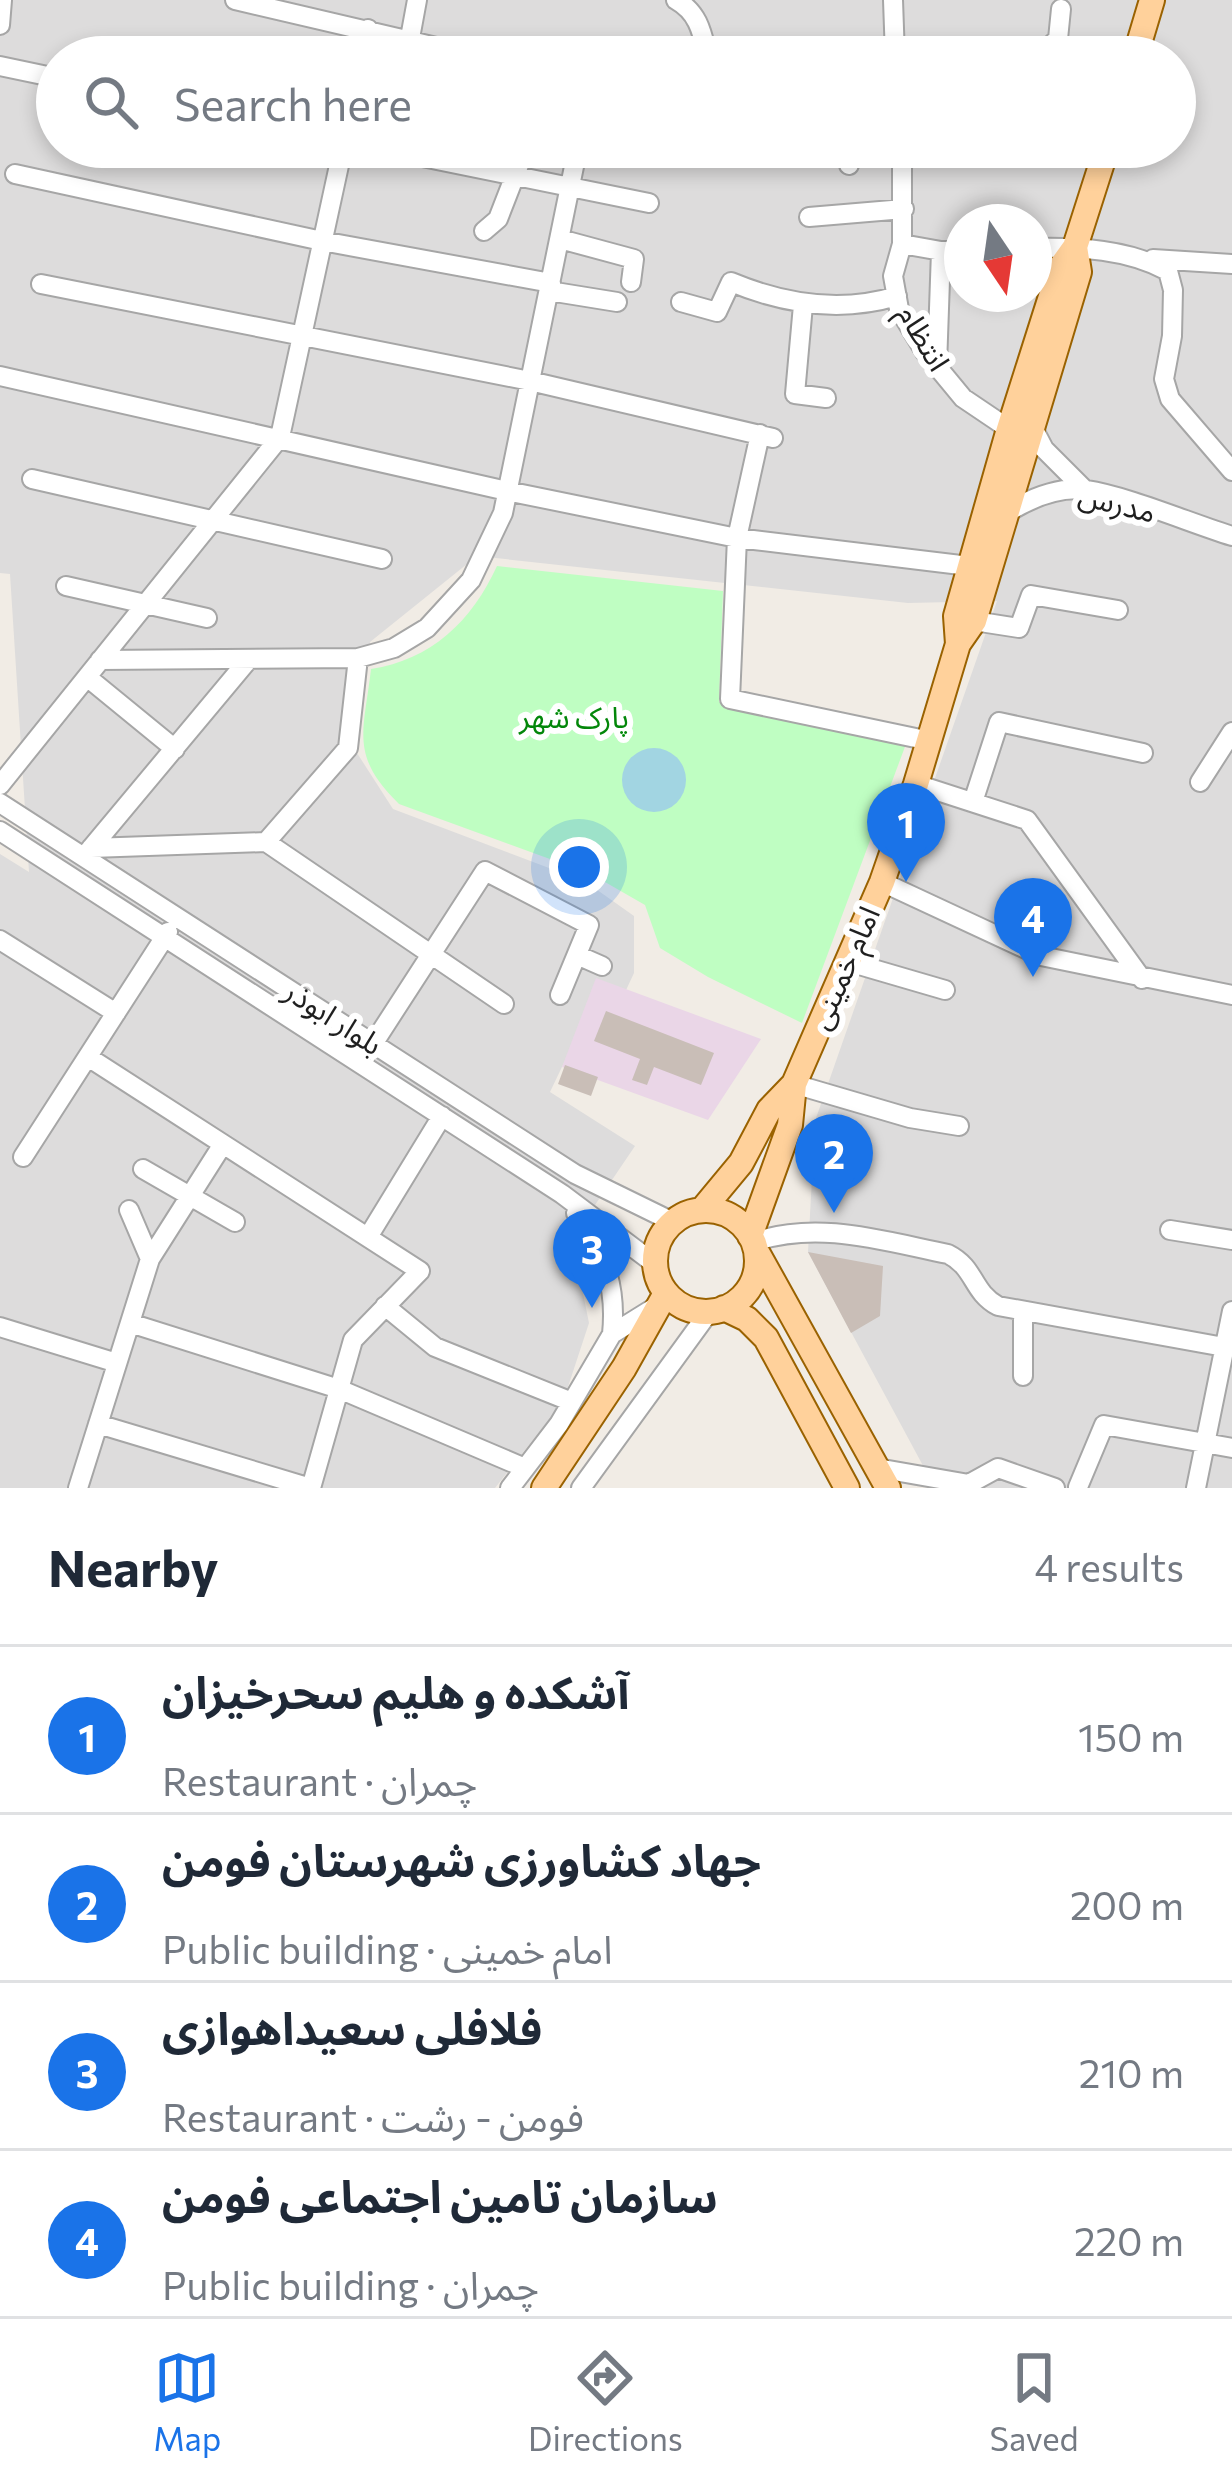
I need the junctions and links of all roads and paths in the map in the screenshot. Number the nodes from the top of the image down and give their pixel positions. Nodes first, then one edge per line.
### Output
1 (2, 0) edge
2 (235, 0) edge
3 (342, 0) edge
4 (417, 0) edge
5 (676, 0) edge
6 (893, 0) edge
7 (1152, 0) edge
8 (1060, 9) dead end
9 (338, 23) junction
10 (0, 26) edge
11 (368, 29) junction
12 (366, 36) edge
13 (401, 36) edge
14 (410, 36) edge
15 (703, 36) edge
16 (895, 36) edge
17 (1058, 36) edge
18 (1141, 36) edge
19 (0, 66) edge
20 (36, 74) edge
21 (338, 168) edge
22 (479, 168) edge
23 (517, 168) edge
24 (574, 168) edge
25 (903, 168) edge
26 (1100, 168) edge
27 (14, 174) dead end
28 (514, 175) junction
29 (571, 185) junction
30 (649, 202) dead end
31 (904, 209) junction
32 (808, 218) dead end
33 (484, 231) dead end
34 (560, 239) junction
35 (322, 241) junction
36 (902, 244) junction
37 (1075, 247) junction
38 (1052, 248) edge
39 (941, 251) joint
40 (1144, 259) junction
41 (1232, 264) edge
42 (631, 282) dead end
43 (41, 284) dead end
44 (550, 287) junction
45 (897, 296) junction
46 (617, 302) dead end
47 (681, 302) dead end
48 (803, 305) junction
49 (302, 338) junction
50 (937, 366) junction
51 (0, 376) edge
52 (530, 382) junction
53 (826, 398) dead end
54 (1021, 428) junction
55 (280, 437) junction
56 (1232, 472) edge
57 (32, 479) dead end
58 (1085, 490) junction
59 (508, 491) junction
60 (1005, 514) junction
61 (213, 520) junction
62 (1232, 536) edge
63 (737, 538) junction
64 (382, 559) dead end
65 (969, 566) junction
66 (66, 586) dead end
67 (147, 603) junction
68 (1118, 610) dead end
69 (207, 617) dead end
70 (974, 622) junction
71 (958, 644) junction
72 (358, 658) junction
73 (249, 659) junction
74 (100, 660) junction
75 (87, 677) junction
76 (1232, 732) edge
77 (930, 741) junction
78 (175, 749) junction
79 (1143, 752) dead end
80 (1200, 782) dead end
81 (916, 784) junction
82 (0, 785) edge
83 (973, 802) junction
84 (0, 803) edge
85 (0, 831) edge
86 (266, 842) junction
87 (87, 852) junction
88 (882, 882) junction
89 (177, 917) junction
90 (164, 937) junction
91 (0, 940) edge
92 (431, 955) junction
93 (577, 955) junction
94 (849, 962) junction
95 (602, 966) dead end
96 (1142, 979) junction
97 (945, 990) dead end
98 (560, 995) dead end
99 (1232, 995) edge
100 (503, 1004) dead end
101 (116, 1013) junction
102 (374, 1044) junction
103 (88, 1057) junction
104 (794, 1084) junction
105 (442, 1117) junction
106 (959, 1126) dead end
107 (224, 1144) junction
108 (23, 1157) dead end
109 (142, 1169) dead end
110 (562, 1194) junction
111 (188, 1195) junction
112 (129, 1210) dead end
113 (703, 1210) junction
114 (235, 1222) dead end
115 (673, 1222) junction
116 (1170, 1230) dead end
117 (368, 1237) junction
118 (1232, 1240) edge
119 (753, 1243) junction
120 (150, 1258) junction
121 (655, 1264) junction
122 (663, 1299) junction
123 (386, 1306) junction
124 (716, 1310) junction
125 (1232, 1311) edge
126 (1023, 1312) junction
127 (130, 1323) junction
128 (0, 1327) edge
129 (612, 1334) junction
130 (1225, 1347) junction
131 (117, 1363) junction
132 (1023, 1376) dead end
133 (339, 1389) junction
134 (572, 1402) junction
135 (98, 1424) junction
136 (1205, 1442) junction
137 (1232, 1448) edge
138 (525, 1468) junction
139 (882, 1478) edge
140 (1078, 1487) edge
141 (78, 1488) edge
142 (311, 1488) edge
143 (510, 1488) edge
144 (544, 1488) edge
145 (581, 1488) edge
146 (847, 1488) edge
147 (1055, 1488) edge
148 (1196, 1488) edge

1 - 10 street
2 - 9 street
3 - 9 street
4 - 14 street
5 - 15 street
6 - 16 street
7 - 18 main road
8 - 17 street
9 - 11 street
11 - 12 street
11 - 13 street
19 - 20 street
21 - 35 street
22 - 28 street
23 - 28 street
24 - 29 street
25 - 31 street, انتظام
26 - 37 main road, امام خمینی
27 - 35 street
28 - 29 street
28 - 33 street
29 - 30 street
29 - 34 street
31 - 32 street
31 - 36 street, انتظام
34 - 42 street
34 - 44 street
35 - 44 street
35 - 49 street
36 - 39 street
36 - 45 street, انتظام
37 - 38 street
37 - 40 street
37 - 54 main road, امام خمینی
39 - 50 street
40 - 41 street
40 - 56 street
43 - 49 street
44 - 46 street
44 - 52 street
45 - 48 street
45 - 50 street, انتظام
47 - 48 street
48 - 53 street
49 - 52 street
49 - 55 street
50 - 54 street, انتظام
51 - 55 street
52 - 59 street
52 - 63 street
54 - 58 street, انتظام
54 - 60 main road, امام خمینی
54 - 65 main road, امام خمینی
55 - 59 street
55 - 61 street
57 - 61 street
58 - 60 street, مدرس
58 - 62 street, مدرس
59 - 63 street
59 - 72 street
60 - 70 main road, امام خمینی
61 - 64 street
61 - 67 street
63 - 65 street
63 - 77 street
65 - 71 main road, امام خمینی
66 - 67 street
67 - 69 street
67 - 74 street
68 - 70 street
70 - 71 main road, امام خمینی
71 - 77 main road, امام خمینی
72 - 73 street
72 - 86 street
73 - 74 street
73 - 78 street
74 - 75 street
75 - 78 street
75 - 82 street
76 - 80 street
77 - 81 main road, امام خمینی
78 - 87 street
79 - 83 street
81 - 83 street
81 - 88 main road, امام خمینی
83 - 96 street
84 - 87 street, بلوار ابوذر
85 - 90 street, بلوار ابوذر
86 - 87 street
86 - 92 street
87 - 89 street, بلوار ابوذر
88 - 94 main road, امام خمینی
88 - 96 street
89 - 90 street
89 - 102 street, بلوار ابوذر
90 - 101 street
90 - 105 street, بلوار ابوذر
91 - 101 street
92 - 93 street
92 - 100 street
92 - 102 street
93 - 95 street
93 - 98 street
94 - 97 street
94 - 104 main road, امام خمینی
96 - 99 street
101 - 103 street
102 - 115 street, بلوار ابوذر
103 - 107 street
103 - 108 street
104 - 106 street
104 - 113 main road, امام خمینی
104 - 119 main road, امام خمینی
105 - 110 street, بلوار ابوذر
105 - 117 street
107 - 111 street
107 - 117 street
109 - 111 street
110 - 121 street, بلوار ابوذر
110 - 129 street
111 - 114 street
111 - 120 street
112 - 120 street
113 - 115 main road
113 - 119 main road
115 - 121 main road
116 - 118 street
117 - 123 street
119 - 124 main road
119 - 126 street
119 - 139 main road
120 - 127 street
121 - 122 main road
122 - 124 main road
122 - 129 street
122 - 144 main road
123 - 133 street
123 - 134 street
124 - 145 street
124 - 146 main road
125 - 130 street
126 - 130 street
126 - 132 street
127 - 131 street
127 - 133 street
128 - 131 street
129 - 134 street
130 - 136 street
131 - 135 street
133 - 138 street
133 - 142 street
134 - 138 street
135 - 141 street
135 - 142 street
136 - 137 street
136 - 140 street
136 - 148 street
138 - 143 street
139 - 147 street

